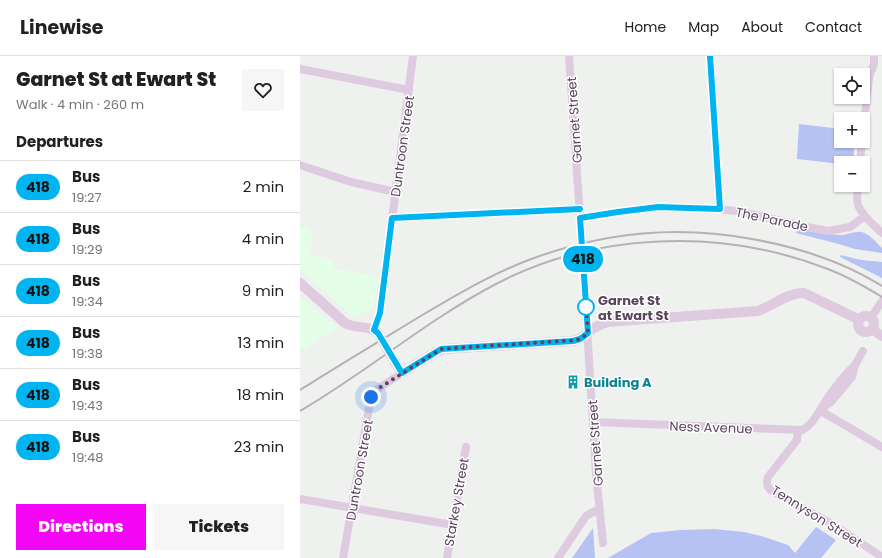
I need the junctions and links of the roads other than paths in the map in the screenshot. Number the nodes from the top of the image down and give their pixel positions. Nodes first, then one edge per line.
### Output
1 (413, 56) edge
2 (569, 56) edge
3 (710, 56) edge
4 (874, 56) edge
5 (303, 70) edge
6 (409, 90) junction
7 (865, 112) edge
8 (300, 165) edge
9 (396, 192) junction
10 (857, 192) edge
11 (580, 209) junction
12 (720, 209) junction
13 (865, 216) junction
14 (392, 218) junction
15 (580, 218) junction
16 (882, 232) edge
17 (300, 283) edge
18 (882, 300) edge
19 (871, 318) junction
20 (860, 320) junction
21 (872, 329) junction
22 (376, 332) junction
23 (588, 333) junction
24 (882, 336) edge
25 (863, 351) dead end
26 (402, 373) junction
27 (821, 410) junction
28 (593, 422) junction
29 (798, 430) junction
30 (466, 447) dead end
31 (882, 448) edge
32 (300, 499) edge
33 (352, 508) junction
34 (600, 509) junction
35 (453, 525) junction
36 (603, 542) dead end
37 (882, 557) edge
38 (343, 558) edge
39 (447, 558) edge
40 (558, 558) edge

1 - 6 street, Duntroon Street
2 - 11 street, Garnet Street
3 - 12 street
4 - 7 street
5 - 6 street
6 - 9 street, Duntroon Street
8 - 9 street
9 - 14 street, Duntroon Street
10 - 13 street
11 - 14 street
11 - 15 street, Garnet Street
12 - 13 street, The Parade
12 - 15 street, The Parade
13 - 16 street
14 - 22 street, Duntroon Street
15 - 23 street, Garnet Street, bridge
17 - 22 street
18 - 19 street
19 - 20 street
19 - 21 street
20 - 21 street
20 - 23 street
21 - 24 street
22 - 26 street, bridge
23 - 26 street
23 - 28 street, Garnet Street
25 - 27 street
26 - 33 street, Duntroon Street
27 - 29 street
27 - 31 street
28 - 29 street, Ness Avenue
28 - 34 street, Garnet Street
29 - 37 street, Tennyson Street
30 - 35 street, Starkey Street
32 - 33 street
33 - 35 street
33 - 38 street, Duntroon Street
34 - 36 street, Garnet Street
34 - 40 street
35 - 39 street, Starkey Street

